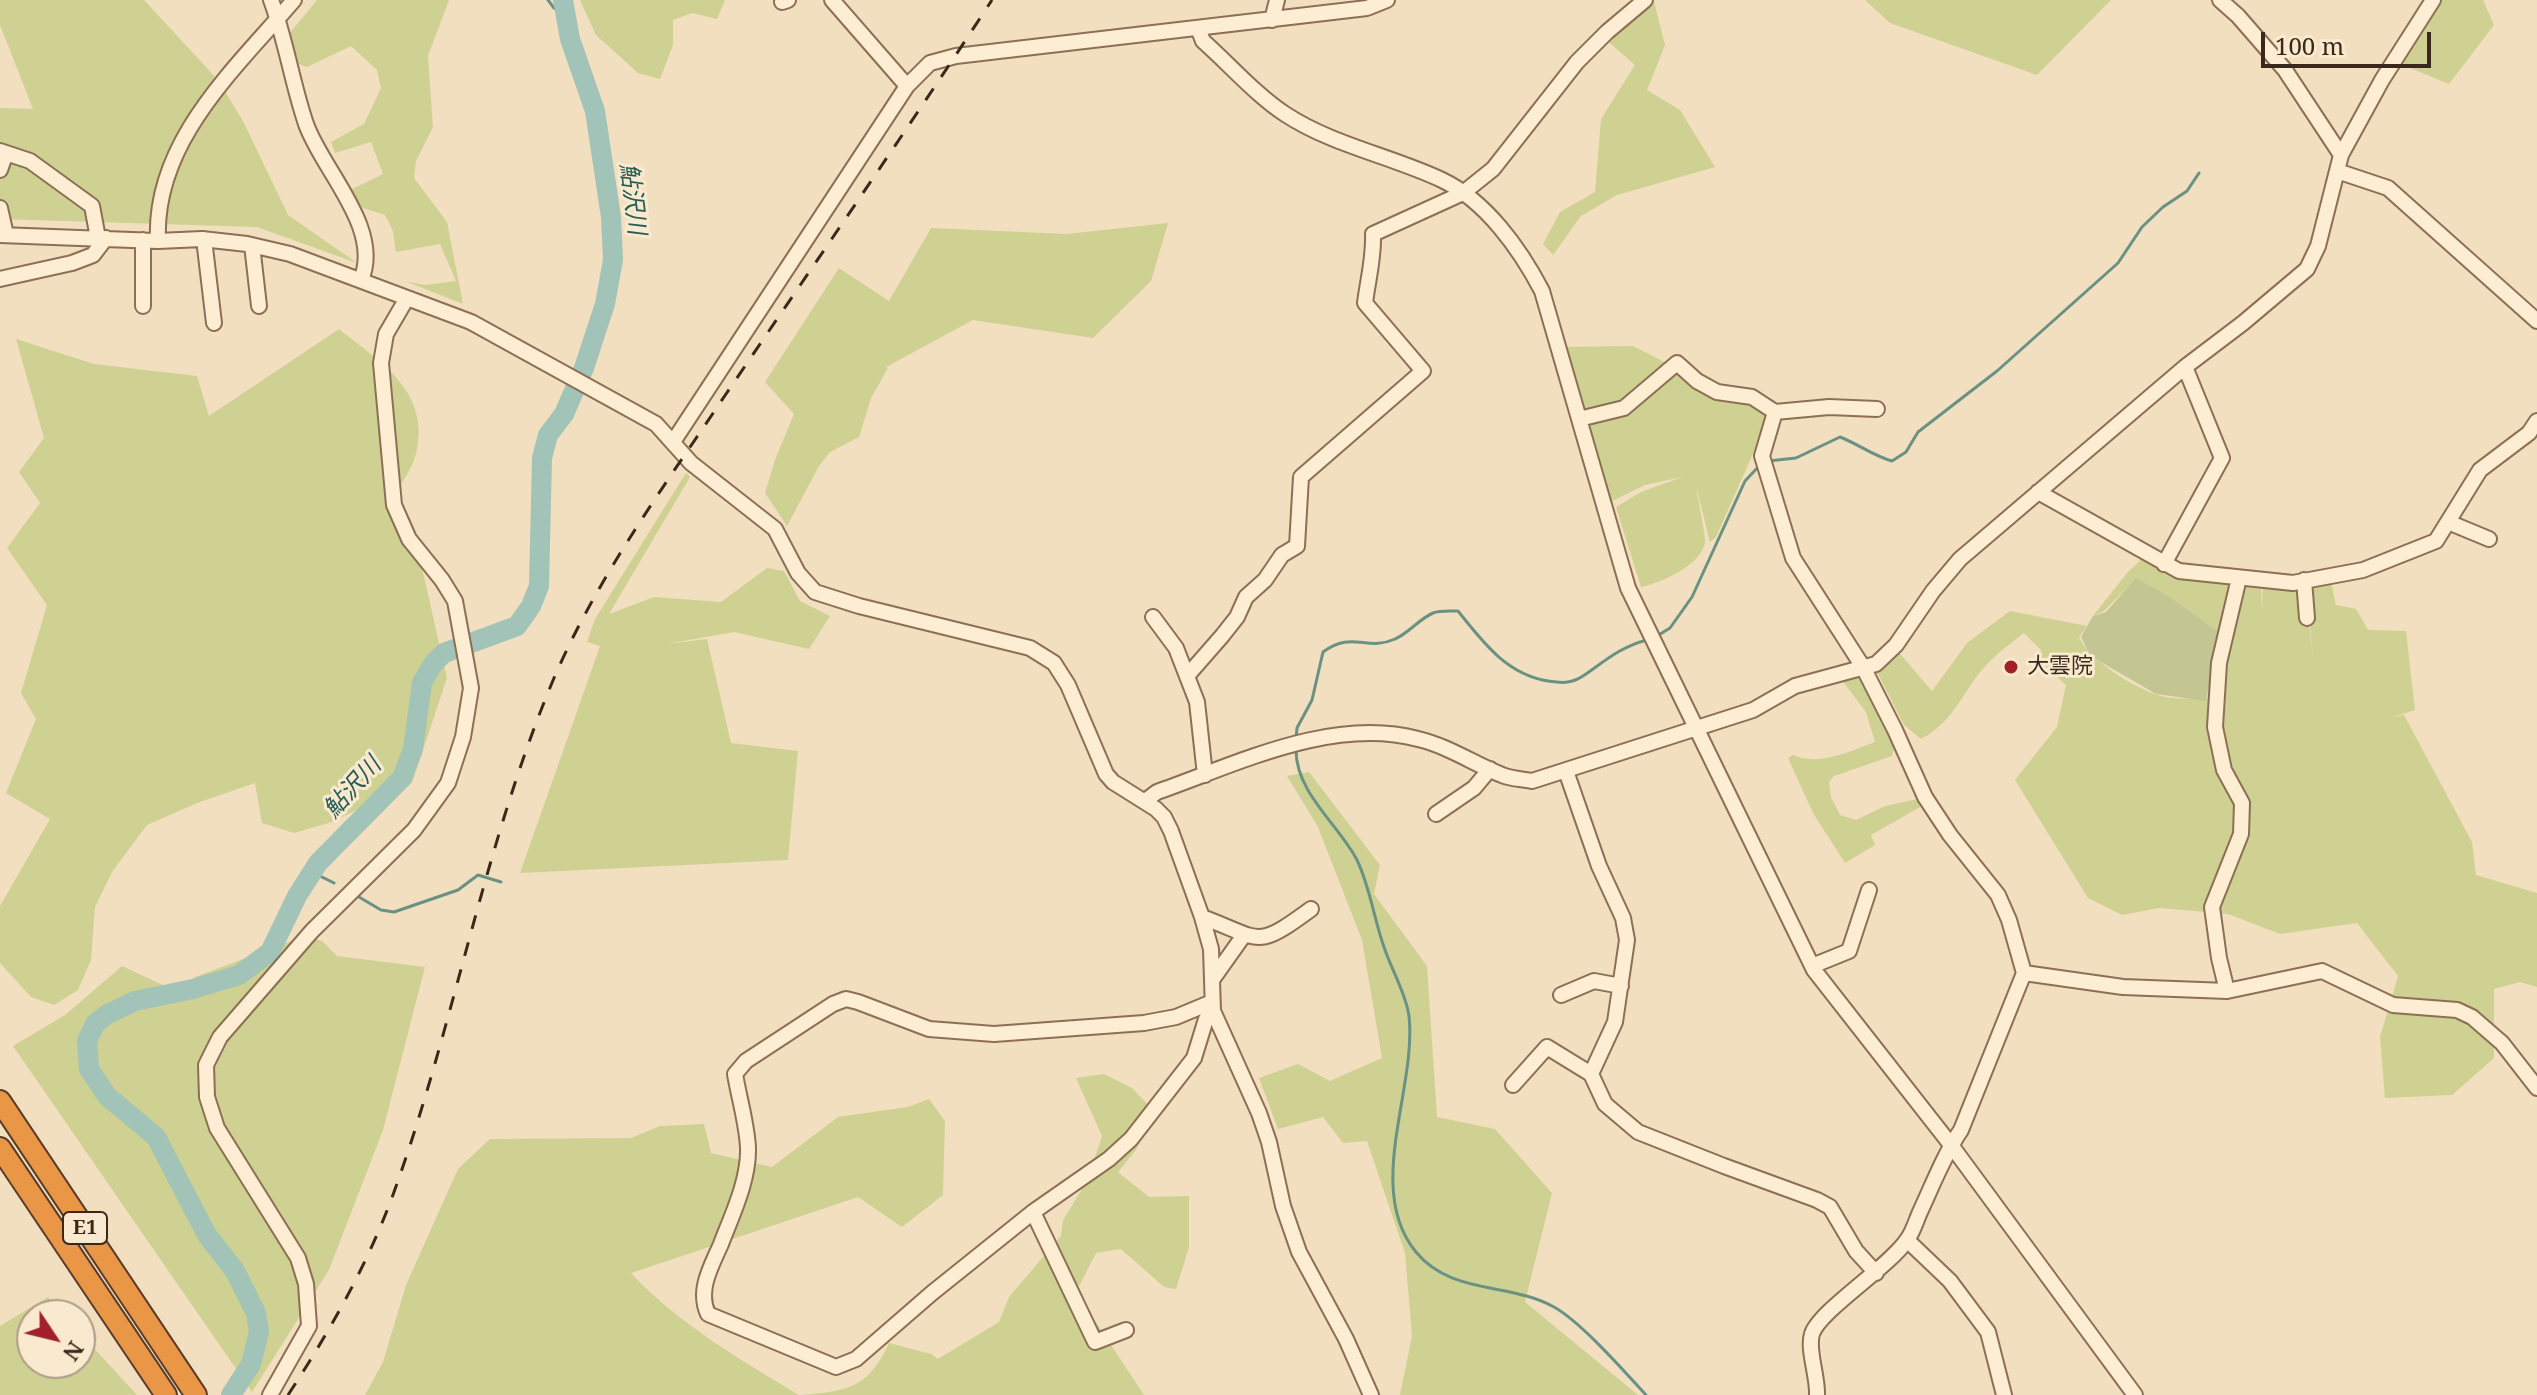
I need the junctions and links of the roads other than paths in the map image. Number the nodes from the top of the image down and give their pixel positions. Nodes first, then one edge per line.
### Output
1 (271, 0) edge
2 (294, 0) edge
3 (832, 0) edge
4 (1277, 0) edge
5 (1387, 0) edge
6 (1645, 0) edge
7 (2220, 0) edge
8 (2433, 0) edge
9 (278, 18) junction
10 (1272, 20) junction
11 (1198, 28) junction
12 (907, 86) junction
13 (3, 152) edge
14 (2341, 155) junction
15 (0, 170) edge
16 (2337, 171) junction
17 (1463, 193) junction
18 (0, 208) edge
19 (3, 235) edge
20 (102, 238) junction
21 (204, 239) junction
22 (150, 240) junction
23 (252, 245) junction
24 (0, 279) edge
25 (361, 280) junction
26 (407, 298) junction
27 (143, 306) dead end
28 (259, 306) dead end
29 (2537, 321) edge
30 (214, 323) dead end
31 (2185, 367) junction
32 (1877, 409) dead end
33 (1775, 412) junction
34 (2537, 415) edge
35 (1579, 419) junction
36 (673, 442) junction
37 (2038, 492) junction
38 (2448, 522) junction
39 (2489, 539) dead end
40 (2164, 564) junction
41 (2239, 578) junction
42 (2304, 580) junction
43 (1153, 617) dead end
44 (2307, 618) dead end
45 (1863, 667) junction
46 (1187, 676) junction
47 (1698, 728) junction
48 (1490, 769) junction
49 (1566, 771) junction
50 (1205, 775) junction
51 (1145, 801) junction
52 (1436, 814) dead end
53 (1869, 890) dead end
54 (1311, 909) dead end
55 (1202, 917) junction
56 (1244, 935) junction
57 (1812, 966) junction
58 (2024, 973) junction
59 (1212, 981) junction
60 (1621, 986) junction
61 (2227, 991) junction
62 (1561, 995) dead end
63 (1212, 1007) junction
64 (1591, 1074) junction
65 (1513, 1085) dead end
66 (2537, 1088) edge
67 (0, 1101) edge
68 (1951, 1145) junction
69 (0, 1148) edge
70 (1033, 1212) junction
71 (1907, 1240) junction
72 (1876, 1273) junction
73 (1126, 1330) dead end
74 (164, 1395) edge
75 (196, 1395) edge
76 (270, 1395) edge
77 (1371, 1395) edge
78 (1817, 1395) edge
79 (2004, 1395) edge
80 (2135, 1395) edge

1 - 9 street
2 - 9 street
3 - 12 street
4 - 10 street
5 - 10 street
6 - 17 street
7 - 14 street
8 - 14 street
9 - 22 street
9 - 25 street
10 - 11 street
11 - 12 street
11 - 17 street
12 - 36 street
13 - 15 street
13 - 20 street
14 - 16 street
16 - 29 street
16 - 31 street
17 - 35 street
17 - 46 street
18 - 19 street
19 - 20 street
20 - 22 street
20 - 24 street
21 - 22 street
21 - 23 street
21 - 30 street
22 - 27 street
23 - 25 street
23 - 28 street
25 - 26 street
26 - 36 street
26 - 76 street
31 - 37 street
31 - 40 street
32 - 33 street
33 - 35 street
33 - 45 street
34 - 38 street
35 - 47 street
36 - 51 street
37 - 40 street
37 - 45 street
38 - 39 street
38 - 42 street
40 - 41 street
41 - 42 street
41 - 61 street
42 - 44 street
43 - 46 street
45 - 47 street
45 - 58 street
46 - 50 street
47 - 49 street
47 - 57 street
48 - 49 street
48 - 50 street
48 - 52 street
49 - 60 street
50 - 51 street
51 - 55 street
53 - 57 street
54 - 56 street
55 - 56 street
55 - 59 street
56 - 59 street
57 - 68 street
58 - 61 street
58 - 68 street
59 - 63 street
60 - 62 street
60 - 64 street
61 - 66 street
63 - 70 street
63 - 70 street
63 - 77 street
64 - 65 street
64 - 72 street
67 - 75 highway, E1
68 - 71 street
68 - 80 street
69 - 74 highway, E1
70 - 73 street
71 - 72 street
71 - 79 street
72 - 78 street

